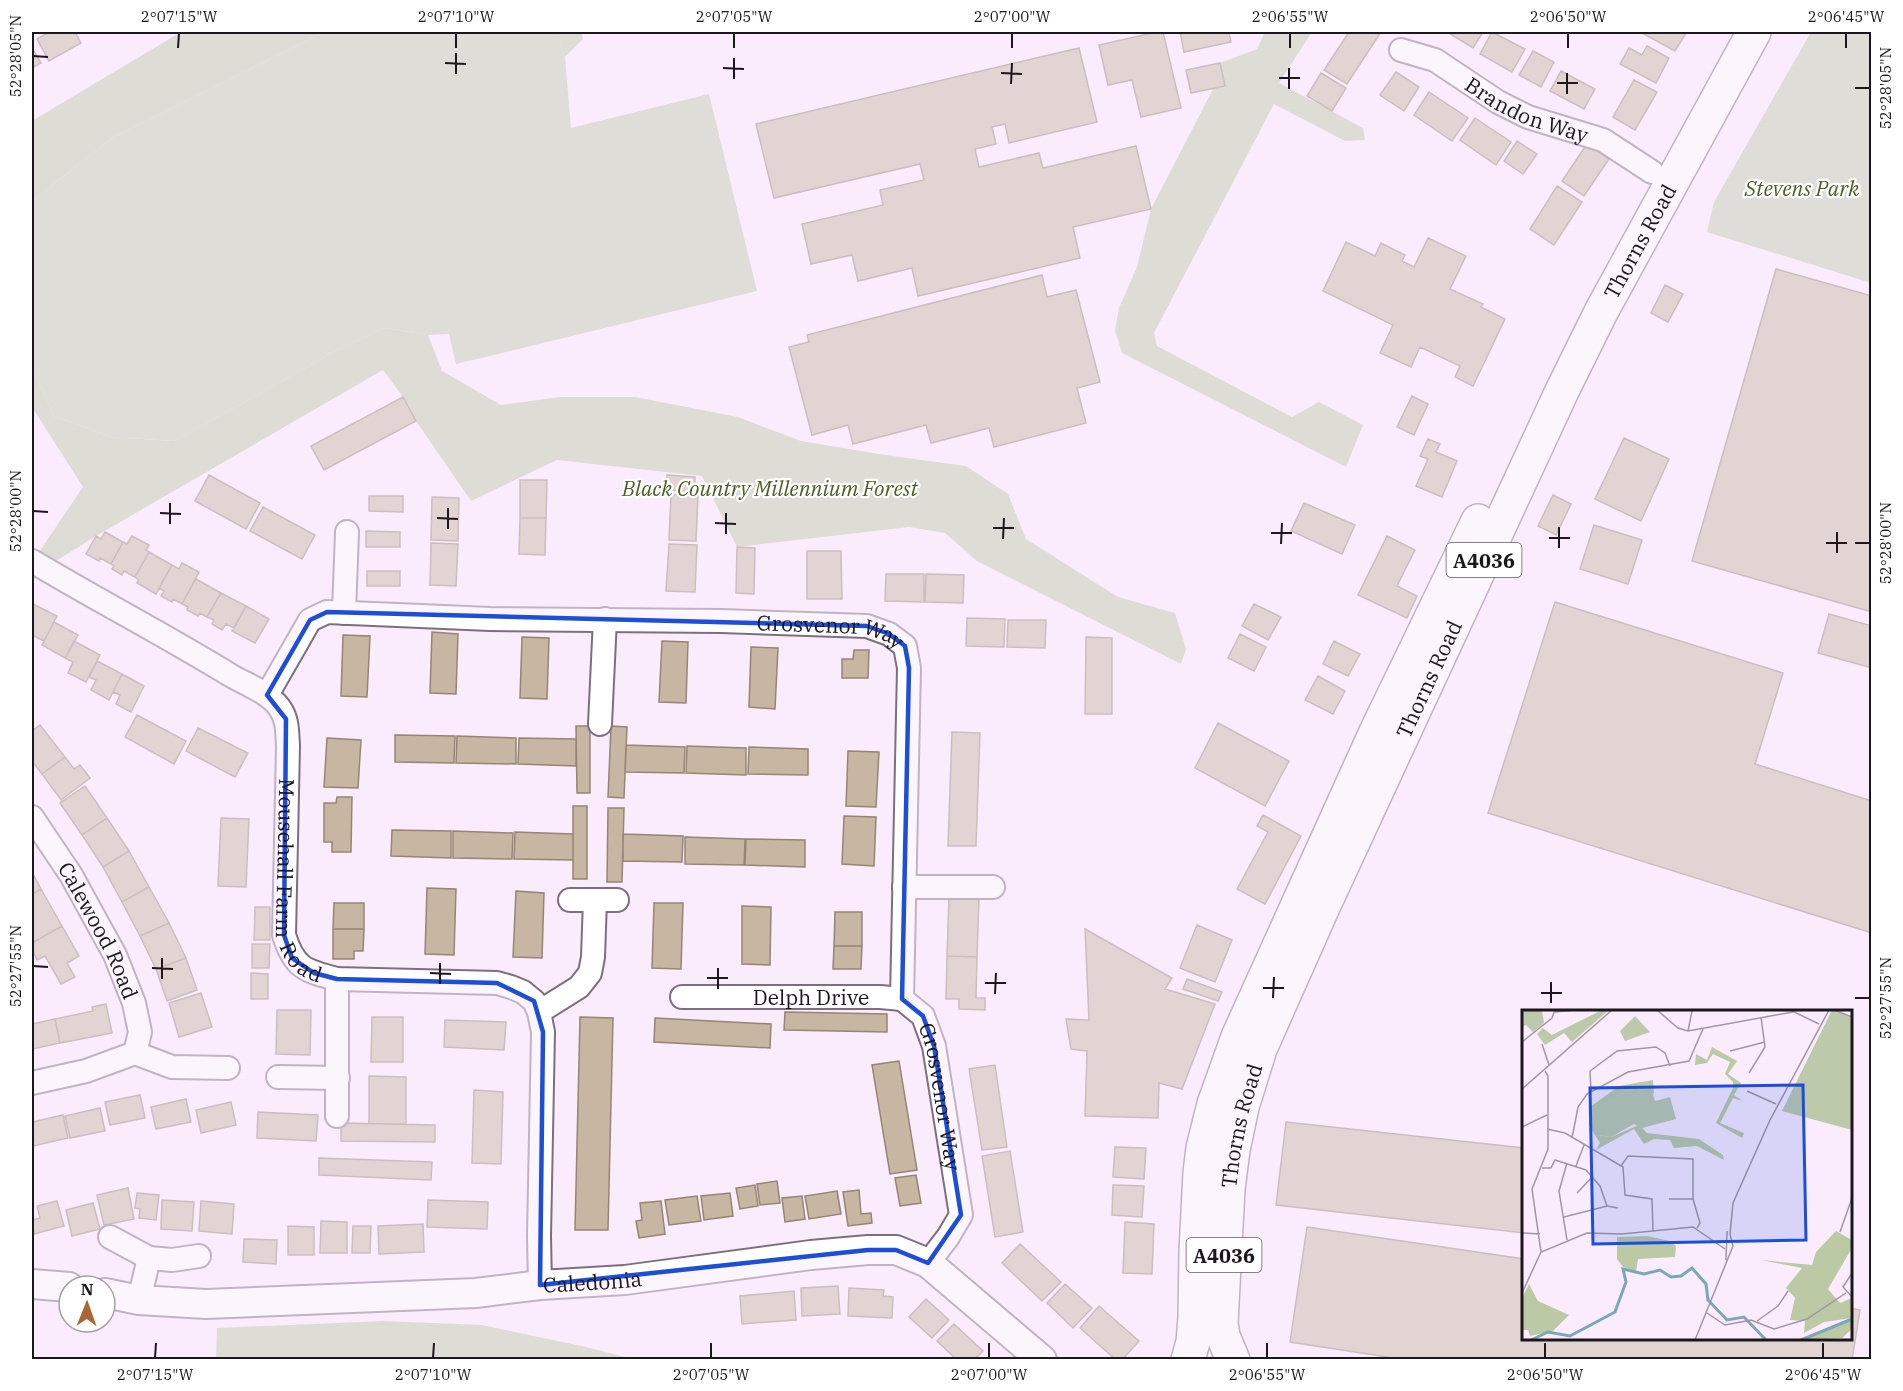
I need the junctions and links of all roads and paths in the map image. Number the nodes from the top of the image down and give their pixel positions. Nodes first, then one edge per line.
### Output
1 (1729, 32) edge
2 (1754, 32) edge
3 (1401, 50) dead end
4 (1652, 172) junction
5 (347, 532) dead end
6 (32, 561) edge
7 (344, 613) junction
8 (605, 619) junction
9 (267, 695) junction
10 (600, 724) dead end
11 (32, 817) edge
12 (904, 887) junction
13 (993, 887) dead end
14 (570, 900) dead end
15 (337, 979) junction
16 (682, 997) dead end
17 (902, 999) junction
18 (539, 1012) junction
19 (135, 1053) junction
20 (228, 1068) dead end
21 (278, 1077) dead end
22 (338, 1078) junction
23 (32, 1083) edge
24 (337, 1116) dead end
25 (110, 1237) dead end
26 (199, 1256) dead end
27 (149, 1258) junction
28 (928, 1263) junction
29 (32, 1284) edge
30 (540, 1285) junction
31 (57, 1286) edge
32 (117, 1295) edge
33 (139, 1300) junction
34 (1042, 1359) edge
35 (1188, 1359) edge
36 (1233, 1359) edge

1 - 4 highway, Thorns Road / A4036
2 - 36 highway, Thorns Road / A4036
3 - 4 street, Brandon Way
4 - 35 highway, Thorns Road / A4036
5 - 7 street
6 - 9 street, Mousehall Farm Road
7 - 8 street, Grosvenor Way
7 - 9 street, Grosvenor Way
8 - 10 street
8 - 12 street, Grosvenor Way
9 - 15 street, Mousehall Farm Road
11 - 19 street, Calewood Road
12 - 13 street
12 - 17 street, Grosvenor Way
14 - 18 street
15 - 18 street, Mousehall Farm Road
15 - 22 street
16 - 17 street, Delph Drive
17 - 28 street, Grosvenor Way
18 - 30 street
19 - 20 street
19 - 23 street
21 - 22 street
22 - 24 street
25 - 27 street
26 - 27 street
27 - 33 street
28 - 30 street, Caledonia
28 - 34 street, Caledonia
29 - 31 street
30 - 33 street, Caledonia
32 - 33 street, Caledonia

